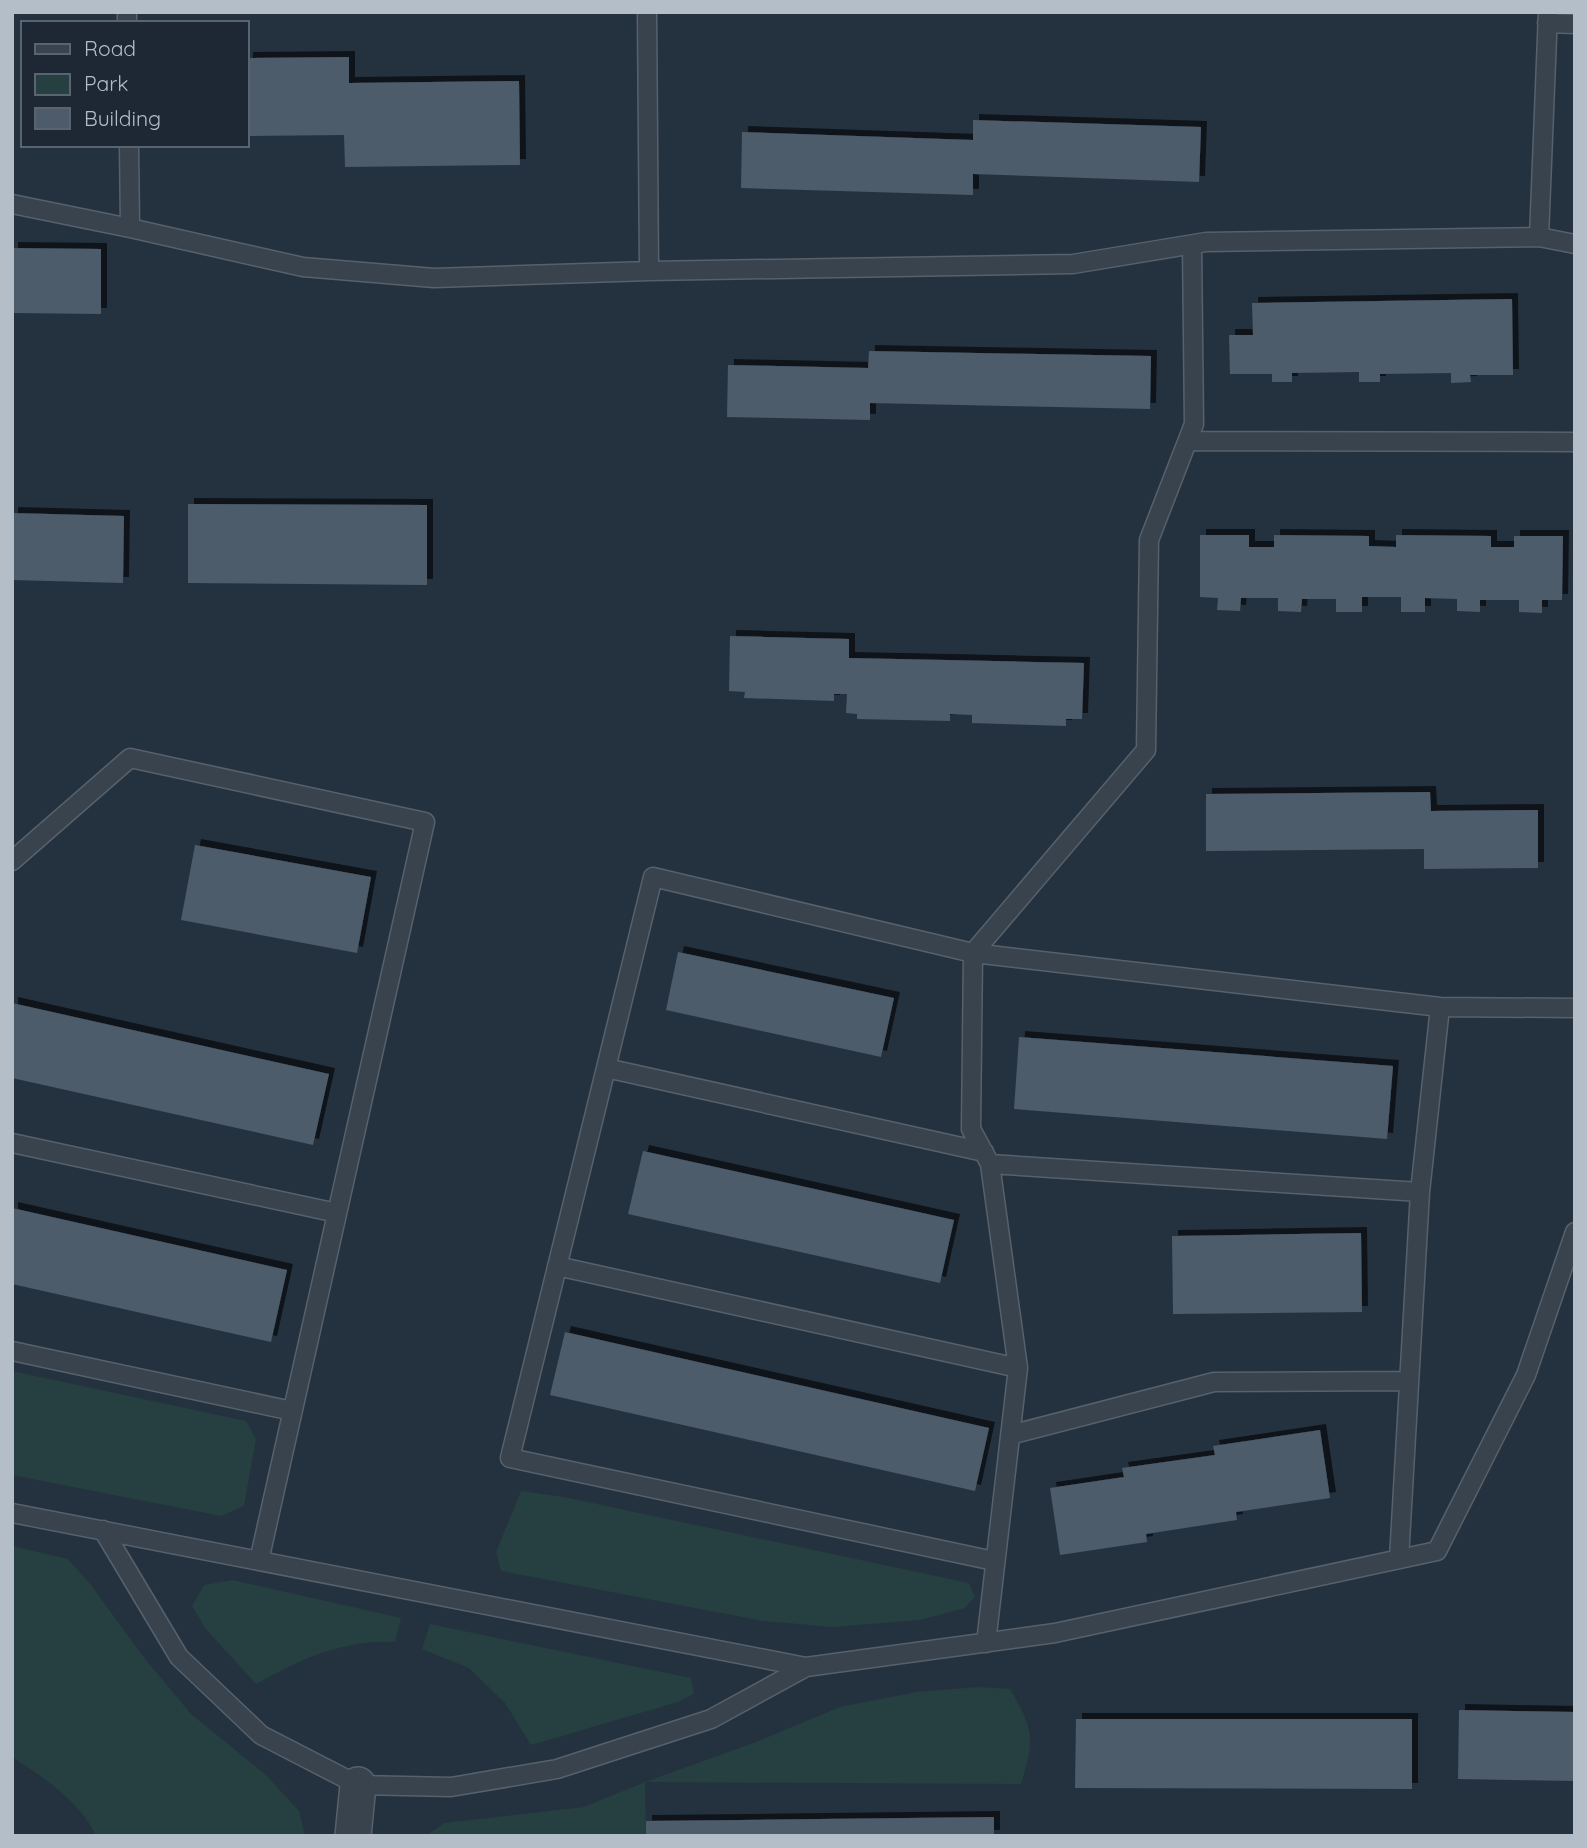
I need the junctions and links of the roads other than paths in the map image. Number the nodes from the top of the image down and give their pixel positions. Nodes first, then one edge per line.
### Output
1 (648, 12) edge
2 (1547, 18) edge
3 (1575, 24) edge
4 (129, 147) edge
5 (12, 204) edge
6 (130, 228) junction
7 (1539, 237) junction
8 (1575, 244) edge
9 (1192, 245) junction
10 (649, 271) junction
11 (1188, 441) junction
12 (1575, 442) edge
13 (12, 861) edge
14 (973, 953) junction
15 (1440, 1006) junction
16 (1575, 1008) edge
17 (606, 1068) junction
18 (12, 1143) edge
19 (987, 1158) junction
20 (1420, 1192) junction
21 (337, 1213) junction
22 (1575, 1232) edge
23 (557, 1266) junction
24 (12, 1351) edge
25 (1018, 1368) junction
26 (1409, 1381) junction
27 (292, 1411) junction
28 (1010, 1434) junction
29 (12, 1513) edge
30 (103, 1530) junction
31 (1399, 1559) junction
32 (258, 1561) junction
33 (995, 1561) junction
34 (986, 1643) junction
35 (806, 1667) junction
36 (358, 1785) junction
37 (353, 1836) edge

1 - 10 lane
2 - 3 lane
2 - 7 lane
4 - 6 lane
5 - 6 lane
6 - 10 lane
7 - 8 lane
7 - 9 lane
9 - 10 lane
9 - 11 lane
11 - 12 lane
11 - 14 lane
13 - 21 lane
14 - 15 lane
14 - 17 lane
14 - 19 lane
15 - 16 lane
15 - 20 lane
17 - 19 lane
17 - 23 lane
18 - 21 lane
19 - 20 lane
19 - 25 lane
20 - 26 lane
21 - 27 lane
22 - 31 lane
23 - 25 lane
23 - 33 lane
24 - 27 lane
25 - 28 lane
26 - 28 lane
26 - 31 lane
27 - 32 lane
28 - 33 lane
29 - 30 lane
30 - 32 lane
30 - 36 lane
31 - 34 lane
32 - 35 lane
33 - 34 lane
34 - 35 lane
35 - 36 lane
36 - 37 street

